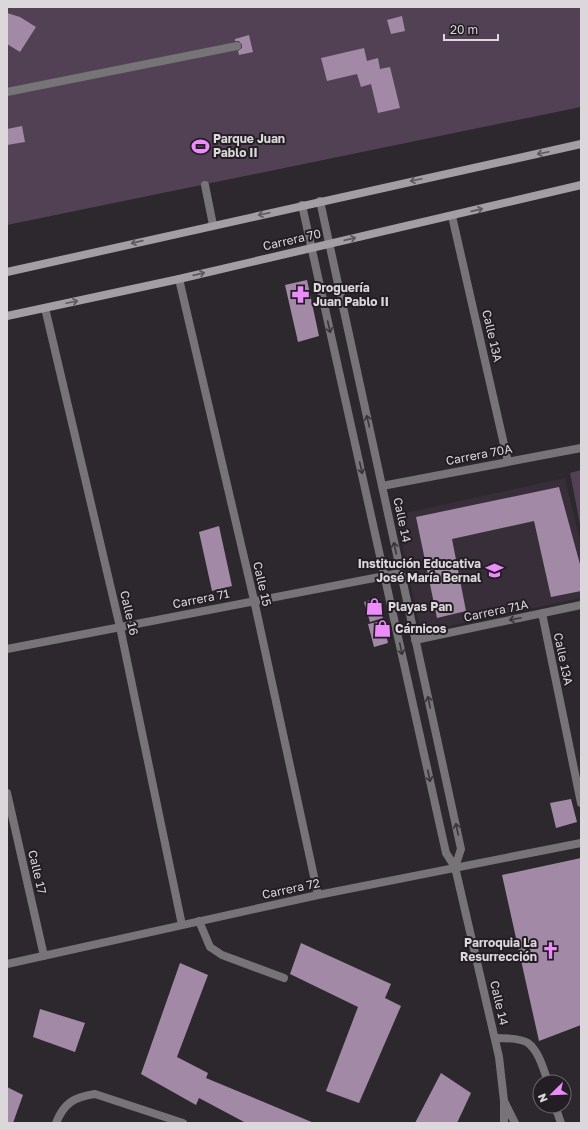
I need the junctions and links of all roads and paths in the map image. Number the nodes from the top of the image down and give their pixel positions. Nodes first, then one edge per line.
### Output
1 (237, 46) dead end
2 (7, 92) edge
3 (581, 144) edge
4 (205, 185) dead end
5 (581, 186) edge
6 (320, 201) junction
7 (302, 205) junction
8 (452, 216) junction
9 (213, 225) junction
10 (329, 244) junction
11 (312, 248) junction
12 (7, 272) edge
13 (178, 279) junction
14 (45, 308) junction
15 (7, 316) edge
16 (581, 448) edge
17 (508, 462) junction
18 (382, 486) junction
19 (400, 573) junction
20 (385, 576) junction
21 (254, 600) junction
22 (581, 605) edge
23 (542, 613) junction
24 (120, 627) junction
25 (416, 640) junction
26 (7, 649) edge
27 (7, 793) edge
28 (581, 803) edge
29 (581, 843) edge
30 (455, 867) junction
31 (318, 895) junction
32 (199, 921) junction
33 (182, 925) junction
34 (44, 956) junction
35 (7, 964) edge
36 (284, 978) dead end
37 (495, 1038) junction
38 (545, 1074) edge
39 (504, 1101) junction
40 (56, 1123) edge
41 (183, 1123) edge
42 (504, 1123) edge
43 (515, 1123) edge

1 - 2 street
3 -> 6 main road
4 - 9 street
8 -> 5 main road, Carrera 70
6 - 7 main road
6 - 10 street, Calle 14
7 -> 9 main road
7 - 11 street, Calle 14
10 -> 8 main road, Carrera 70
8 - 17 street, Calle 13A
9 -> 12 main road
10 - 11 main road, Carrera 70
18 -> 10 street, Calle 14
13 -> 11 main road, Carrera 70
11 -> 20 street, Calle 14
14 -> 13 main road, Carrera 70
13 - 21 street, Calle 15
14 - 15 main road, Carrera 70
14 - 24 street, Calle 16
16 - 17 street, Carrera 70A
17 - 18 street, Carrera 70A
19 -> 18 street, Calle 14
19 - 20 street, Carrera 71
19 - 25 street, Calle 14
20 - 21 street, Carrera 71
20 -> 30 street, Calle 14
21 - 24 street, Carrera 71
21 - 31 street, Calle 15
22 - 23 street, Carrera 71A
23 -> 25 street, Carrera 71A
23 - 28 street, Calle 13A
24 - 26 street, Carrera 71
24 - 33 street, Calle 16
30 -> 25 street, Calle 14
27 - 34 street, Calle 17
29 - 30 street, Carrera 72
30 - 31 street, Carrera 72
30 - 37 street, Calle 14
31 - 32 street, Carrera 72
32 - 33 street, Carrera 72
32 - 36 street
33 - 34 street, Carrera 72
34 - 35 street, Carrera 72
37 - 38 street
37 - 39 street, Calle 14
39 - 42 street, Calle 14
39 - 43 street
40 - 41 street

